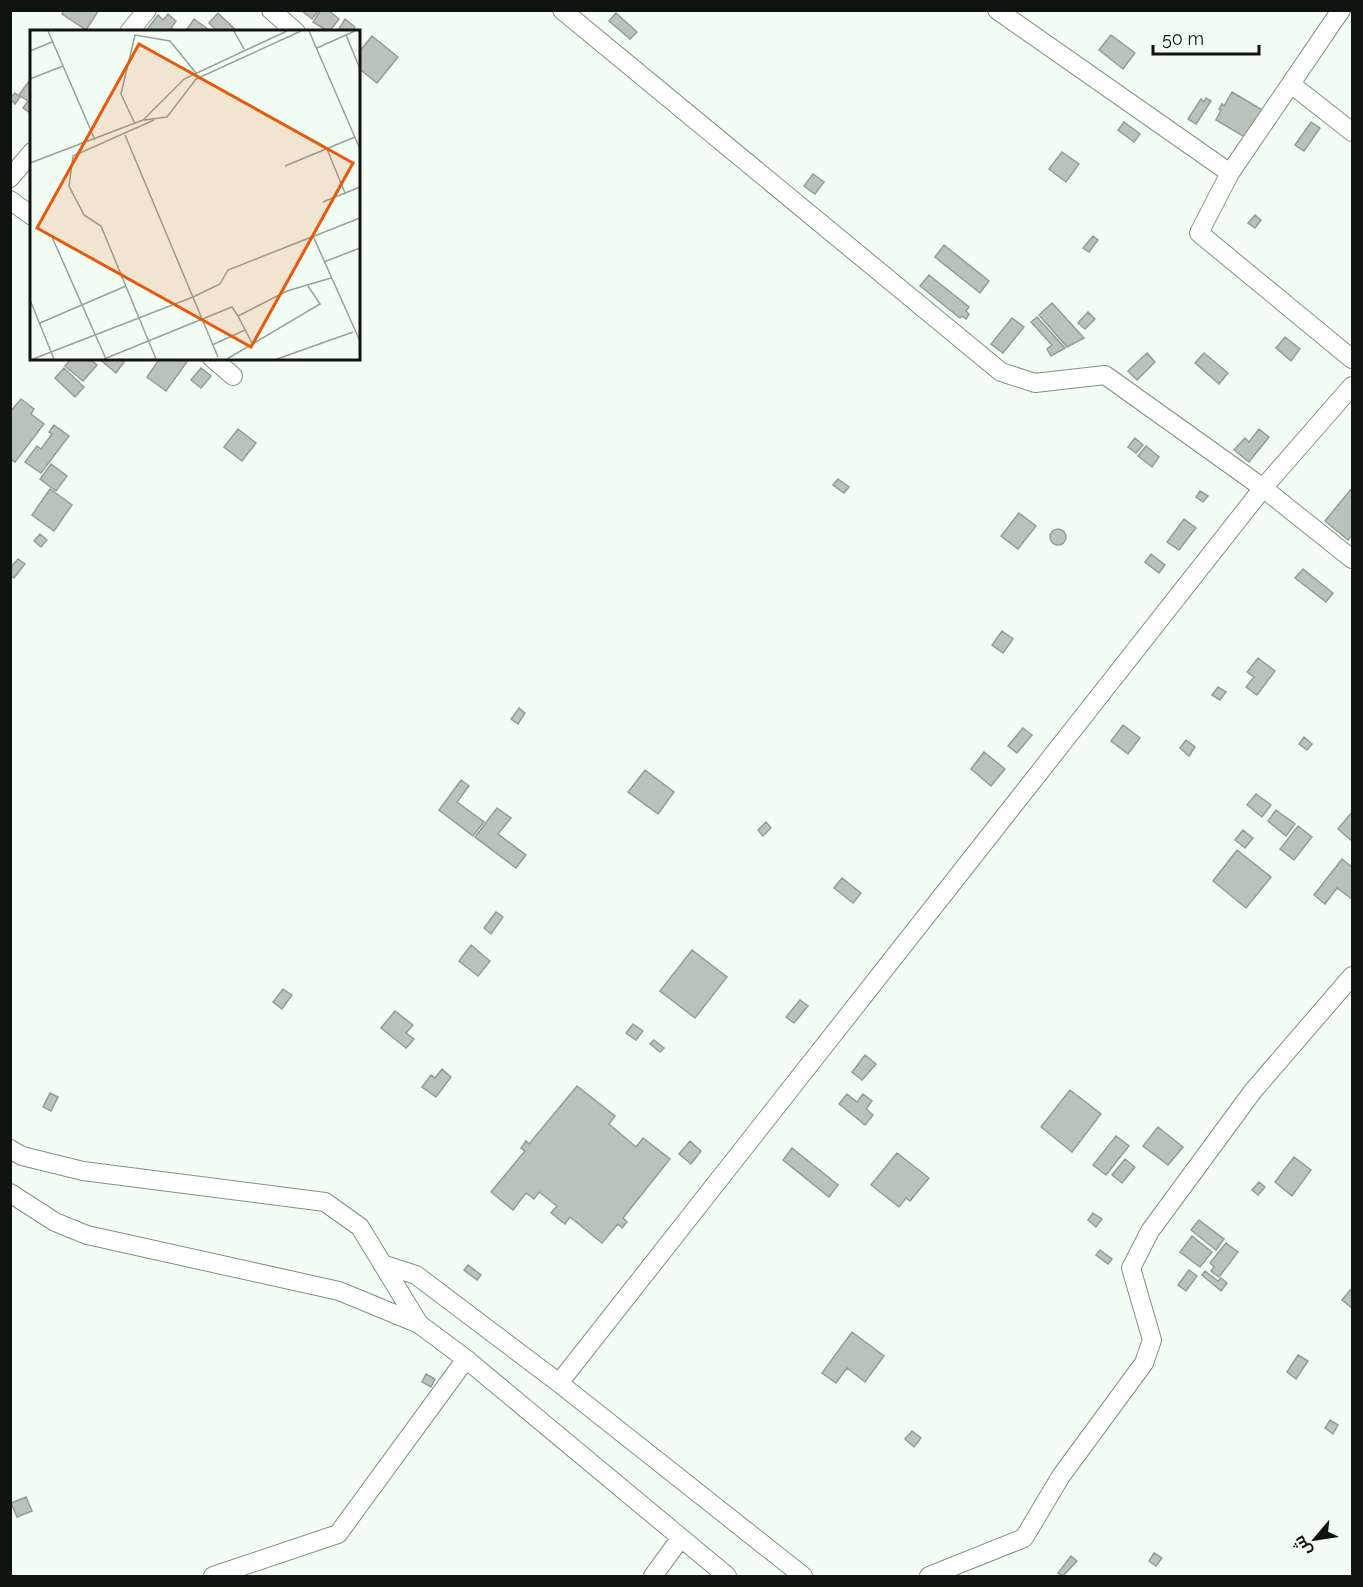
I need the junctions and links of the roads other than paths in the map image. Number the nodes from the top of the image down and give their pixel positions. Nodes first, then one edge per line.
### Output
1 (147, 10) edge
2 (271, 10) edge
3 (562, 10) edge
4 (997, 10) edge
5 (1341, 10) edge
6 (131, 30) edge
7 (294, 30) edge
8 (1291, 84) junction
9 (1353, 132) edge
10 (30, 154) edge
11 (1230, 173) junction
12 (10, 178) edge
13 (10, 200) edge
14 (30, 215) edge
15 (1353, 359) edge
16 (214, 360) edge
17 (233, 376) dead end
18 (1353, 386) edge
19 (1263, 488) junction
20 (1353, 559) edge
21 (1353, 976) edge
22 (10, 1149) edge
23 (10, 1193) edge
24 (382, 1264) junction
25 (419, 1324) junction
26 (466, 1359) junction
27 (559, 1383) junction
28 (680, 1539) junction
29 (213, 1576) edge
30 (653, 1576) edge
31 (727, 1576) edge
32 (803, 1576) edge
33 (929, 1576) edge

1 - 6 street
2 - 7 street
3 - 19 street
4 - 11 street
5 - 8 street
8 - 9 street
8 - 11 street
10 - 12 street
11 - 15 street
13 - 14 street
16 - 17 street
18 - 19 street
19 - 20 street
19 - 27 street
21 - 33 street
22 - 24 street
23 - 25 street
24 - 25 street
24 - 27 street
25 - 26 street
26 - 28 street
26 - 29 street
27 - 32 street
28 - 30 street
28 - 31 street

